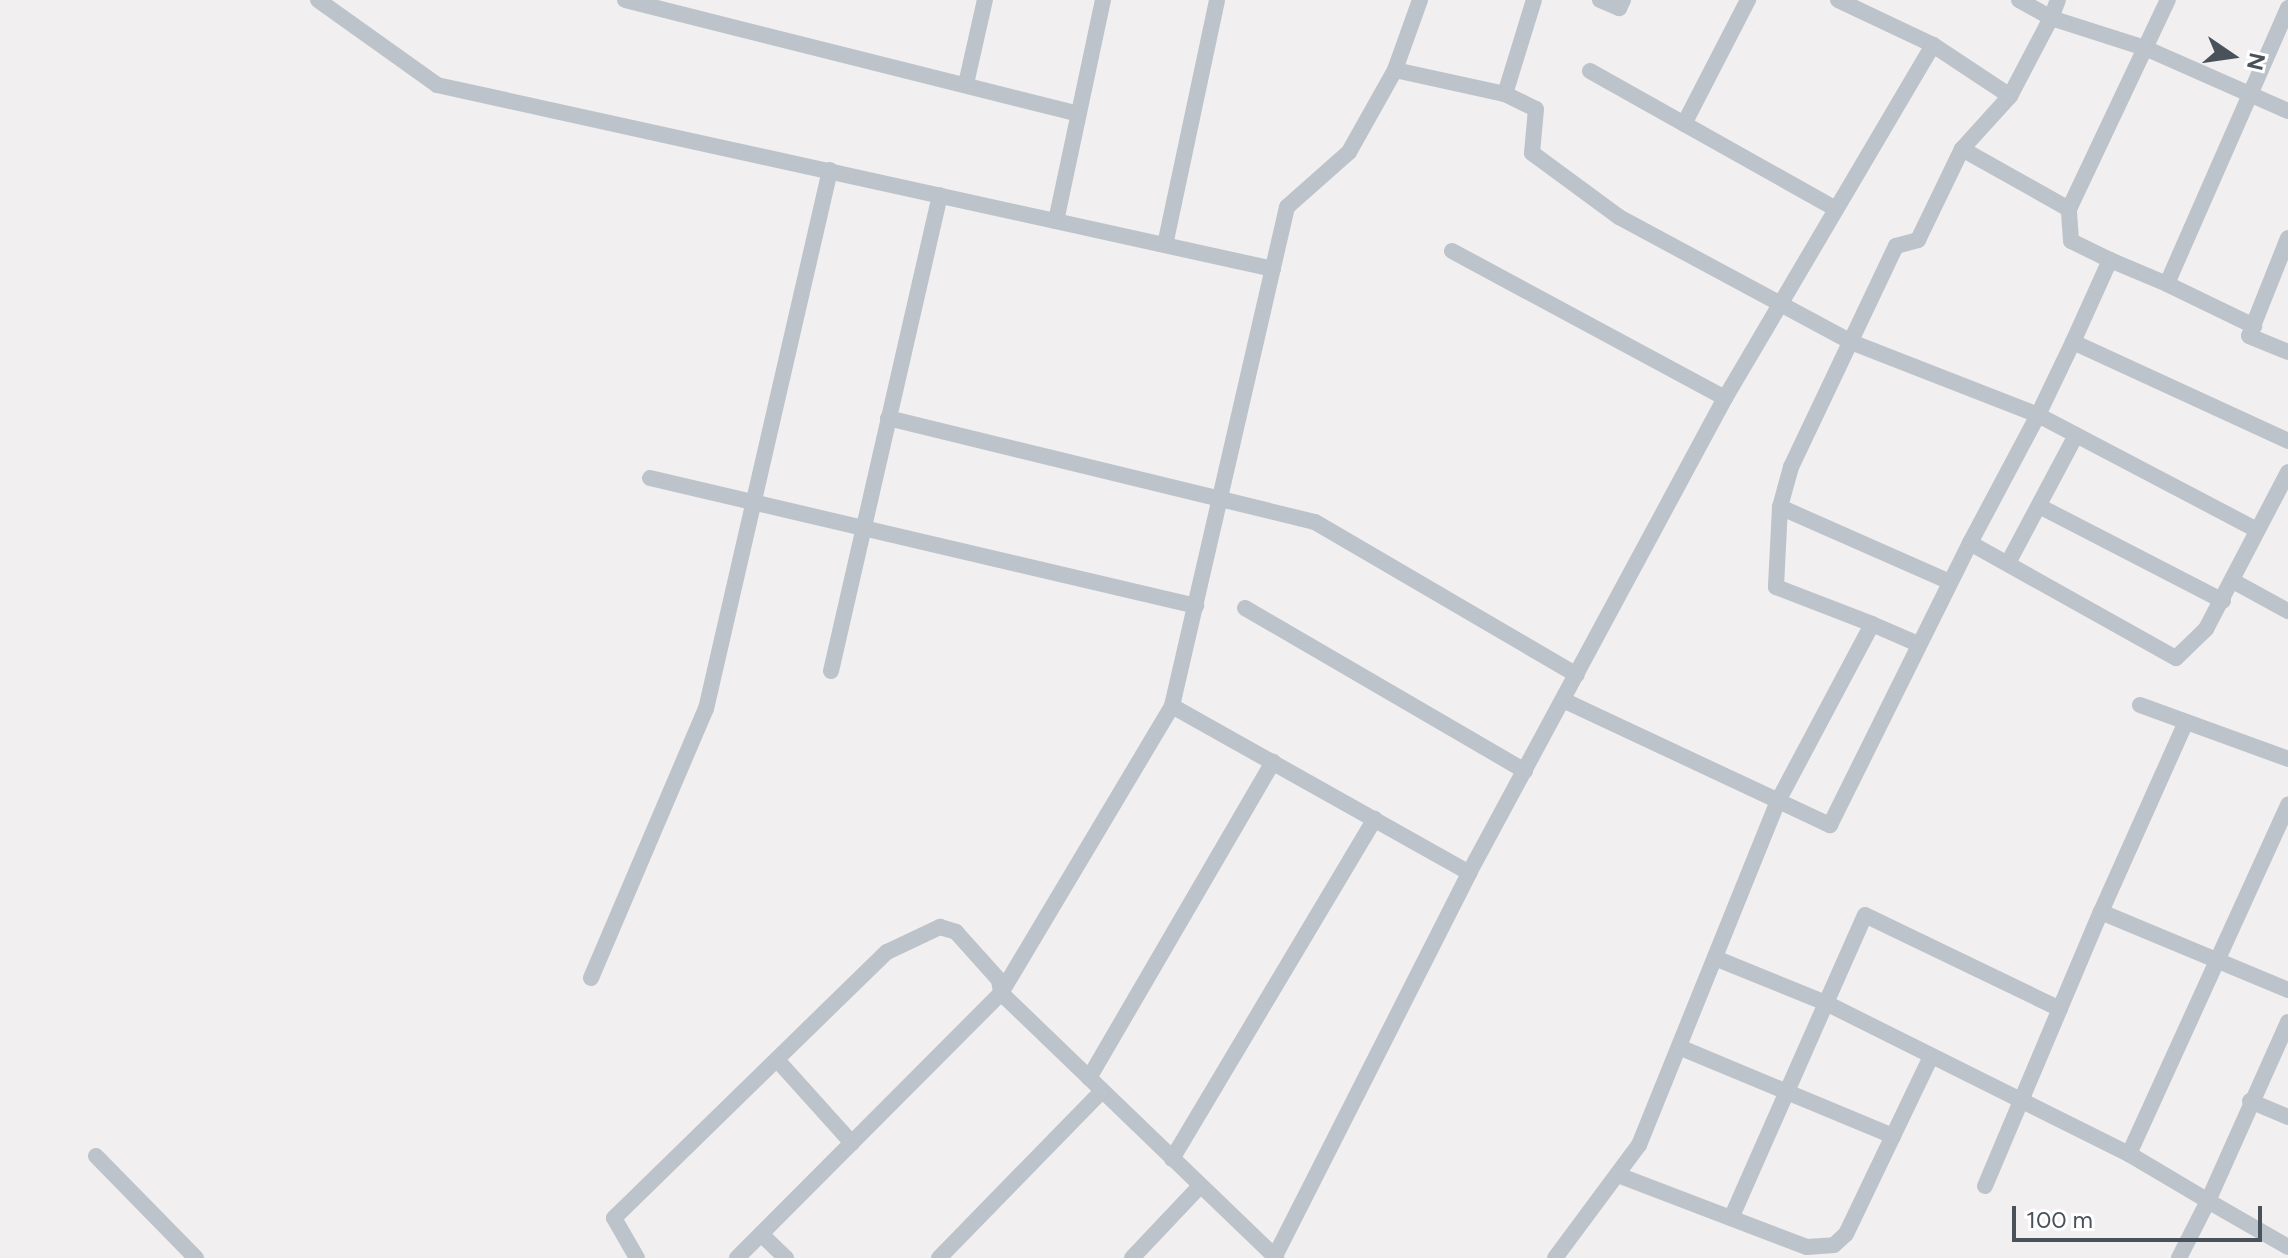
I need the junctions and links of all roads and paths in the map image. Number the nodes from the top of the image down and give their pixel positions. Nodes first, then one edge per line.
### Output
1 (318, 0) edge
2 (625, 0) edge
3 (985, 0) edge
4 (1103, 0) edge
5 (1217, 0) edge
6 (1420, 0) edge
7 (1534, 0) edge
8 (1600, 0) edge
9 (1623, 0) edge
10 (1748, 0) edge
11 (1838, 0) edge
12 (2019, 0) edge
13 (2058, 0) edge
14 (2168, 0) edge
15 (2288, 8) edge
16 (2051, 18) junction
17 (1933, 45) junction
18 (2145, 48) junction
19 (1395, 70) junction
20 (1590, 71) dead end
21 (966, 84) junction
22 (2248, 92) junction
23 (1505, 94) junction
24 (2010, 96) junction
25 (2288, 111) edge
26 (1074, 113) junction
27 (1684, 124) junction
28 (1962, 149) junction
29 (830, 170) junction
30 (940, 195) junction
31 (1836, 209) junction
32 (2069, 209) junction
33 (1056, 221) junction
34 (2288, 238) edge
35 (1165, 245) junction
36 (1452, 251) dead end
37 (2110, 260) junction
38 (1273, 269) junction
39 (2167, 284) junction
40 (1783, 300) junction
41 (2254, 326) junction
42 (1851, 342) junction
43 (2073, 342) junction
44 (2288, 352) edge
45 (1725, 398) junction
46 (2038, 415) junction
47 (888, 418) junction
48 (2076, 435) junction
49 (2288, 441) edge
50 (2288, 472) edge
51 (650, 478) dead end
52 (1222, 496) junction
53 (753, 506) junction
54 (2039, 506) junction
55 (1780, 507) junction
56 (861, 530) junction
57 (2257, 530) junction
58 (1970, 543) junction
59 (2008, 563) junction
60 (2233, 581) junction
61 (1950, 582) junction
62 (2223, 601) junction
63 (1196, 606) junction
64 (1245, 608) dead end
65 (2288, 611) edge
66 (1872, 624) junction
67 (1916, 643) junction
68 (831, 671) dead end
69 (1577, 675) junction
70 (1563, 700) junction
71 (2140, 705) dead end
72 (1172, 706) junction
73 (2185, 724) junction
74 (2288, 759) edge
75 (1273, 762) junction
76 (1525, 771) junction
77 (1778, 801) junction
78 (2288, 805) edge
79 (1375, 819) junction
80 (1469, 873) junction
81 (2101, 912) junction
82 (1715, 958) junction
83 (2216, 959) junction
84 (591, 978) dead end
85 (2288, 990) edge
86 (1001, 993) junction
87 (1826, 1003) junction
88 (2060, 1009) junction
89 (2288, 1022) edge
90 (1679, 1047) junction
91 (1930, 1059) junction
92 (779, 1062) junction
93 (1089, 1078) junction
94 (1788, 1090) junction
95 (1102, 1091) junction
96 (2021, 1101) junction
97 (2250, 1101) junction
98 (2288, 1117) edge
99 (1893, 1136) junction
100 (852, 1143) junction
101 (2129, 1154) junction
102 (96, 1156) dead end
103 (1172, 1159) junction
104 (1618, 1175) junction
105 (1200, 1186) junction
106 (1985, 1186) dead end
107 (2208, 1201) junction
108 (1731, 1218) junction
109 (761, 1234) junction
110 (2288, 1247) edge
111 (196, 1258) edge
112 (637, 1258) edge
113 (737, 1258) edge
114 (786, 1258) edge
115 (939, 1258) edge
116 (1132, 1258) edge
117 (1275, 1258) edge
118 (1555, 1258) edge
119 (2179, 1258) edge

1 - 29 street
2 - 21 street
3 - 21 street
4 - 26 street
5 - 35 street
6 - 19 street
7 - 23 street
8 - 9 street
10 - 27 street
11 - 17 street
12 - 16 street
13 - 16 street
14 - 18 street
15 - 22 street
16 - 18 street
16 - 24 street
17 - 24 street
17 - 31 street
18 - 22 street
18 - 32 street
19 - 23 street
19 - 38 street
20 - 27 street
21 - 26 street
22 - 25 street
22 - 39 street
23 - 40 street
24 - 28 street
26 - 33 street
27 - 31 street
28 - 32 street
28 - 42 street
29 - 30 street
29 - 53 street
30 - 33 street
30 - 47 street
31 - 40 street
32 - 37 street
33 - 35 street
34 - 41 street
35 - 38 street
36 - 45 street
37 - 39 street
37 - 43 street
38 - 52 street
39 - 41 street
40 - 42 street
40 - 45 street
41 - 44 street
42 - 46 street
42 - 55 street
43 - 46 street
43 - 49 street
45 - 69 street
46 - 48 street
46 - 58 street
47 - 52 street
47 - 56 street
48 - 54 street
48 - 57 street
50 - 57 street
51 - 53 street
52 - 63 street
52 - 69 street
53 - 56 street
53 - 84 street
54 - 59 street
54 - 62 street
55 - 61 street
55 - 66 street
56 - 63 street
56 - 68 street
57 - 60 street
58 - 59 street
58 - 61 street
59 - 62 street
60 - 62 street
60 - 65 street
61 - 67 street
63 - 72 street
64 - 76 street
66 - 67 street
66 - 77 street
67 - 77 street
69 - 70 street
70 - 76 street
70 - 77 street
71 - 73 street
72 - 75 street
72 - 86 street
73 - 74 street
73 - 81 street
75 - 79 street
75 - 93 street
76 - 80 street
77 - 82 street
78 - 83 street
79 - 80 street
79 - 103 street
80 - 117 street
81 - 83 street
81 - 88 street
82 - 87 street
82 - 90 street
83 - 85 street
83 - 101 street
86 - 92 street
86 - 93 street
86 - 100 street
87 - 88 street
87 - 91 street
87 - 94 street
88 - 96 street
89 - 97 street
90 - 94 street
90 - 104 street
91 - 96 street
91 - 99 street
92 - 100 street
92 - 112 street
93 - 95 street
94 - 99 street
94 - 108 street
95 - 103 street
95 - 115 street
96 - 101 street
96 - 106 street
97 - 98 street
97 - 107 street
99 - 108 street
100 - 109 street
101 - 107 street
102 - 111 street
103 - 105 street
104 - 108 street
104 - 118 street
105 - 116 street
105 - 117 street
107 - 110 street
107 - 119 street
109 - 113 street
109 - 114 street

